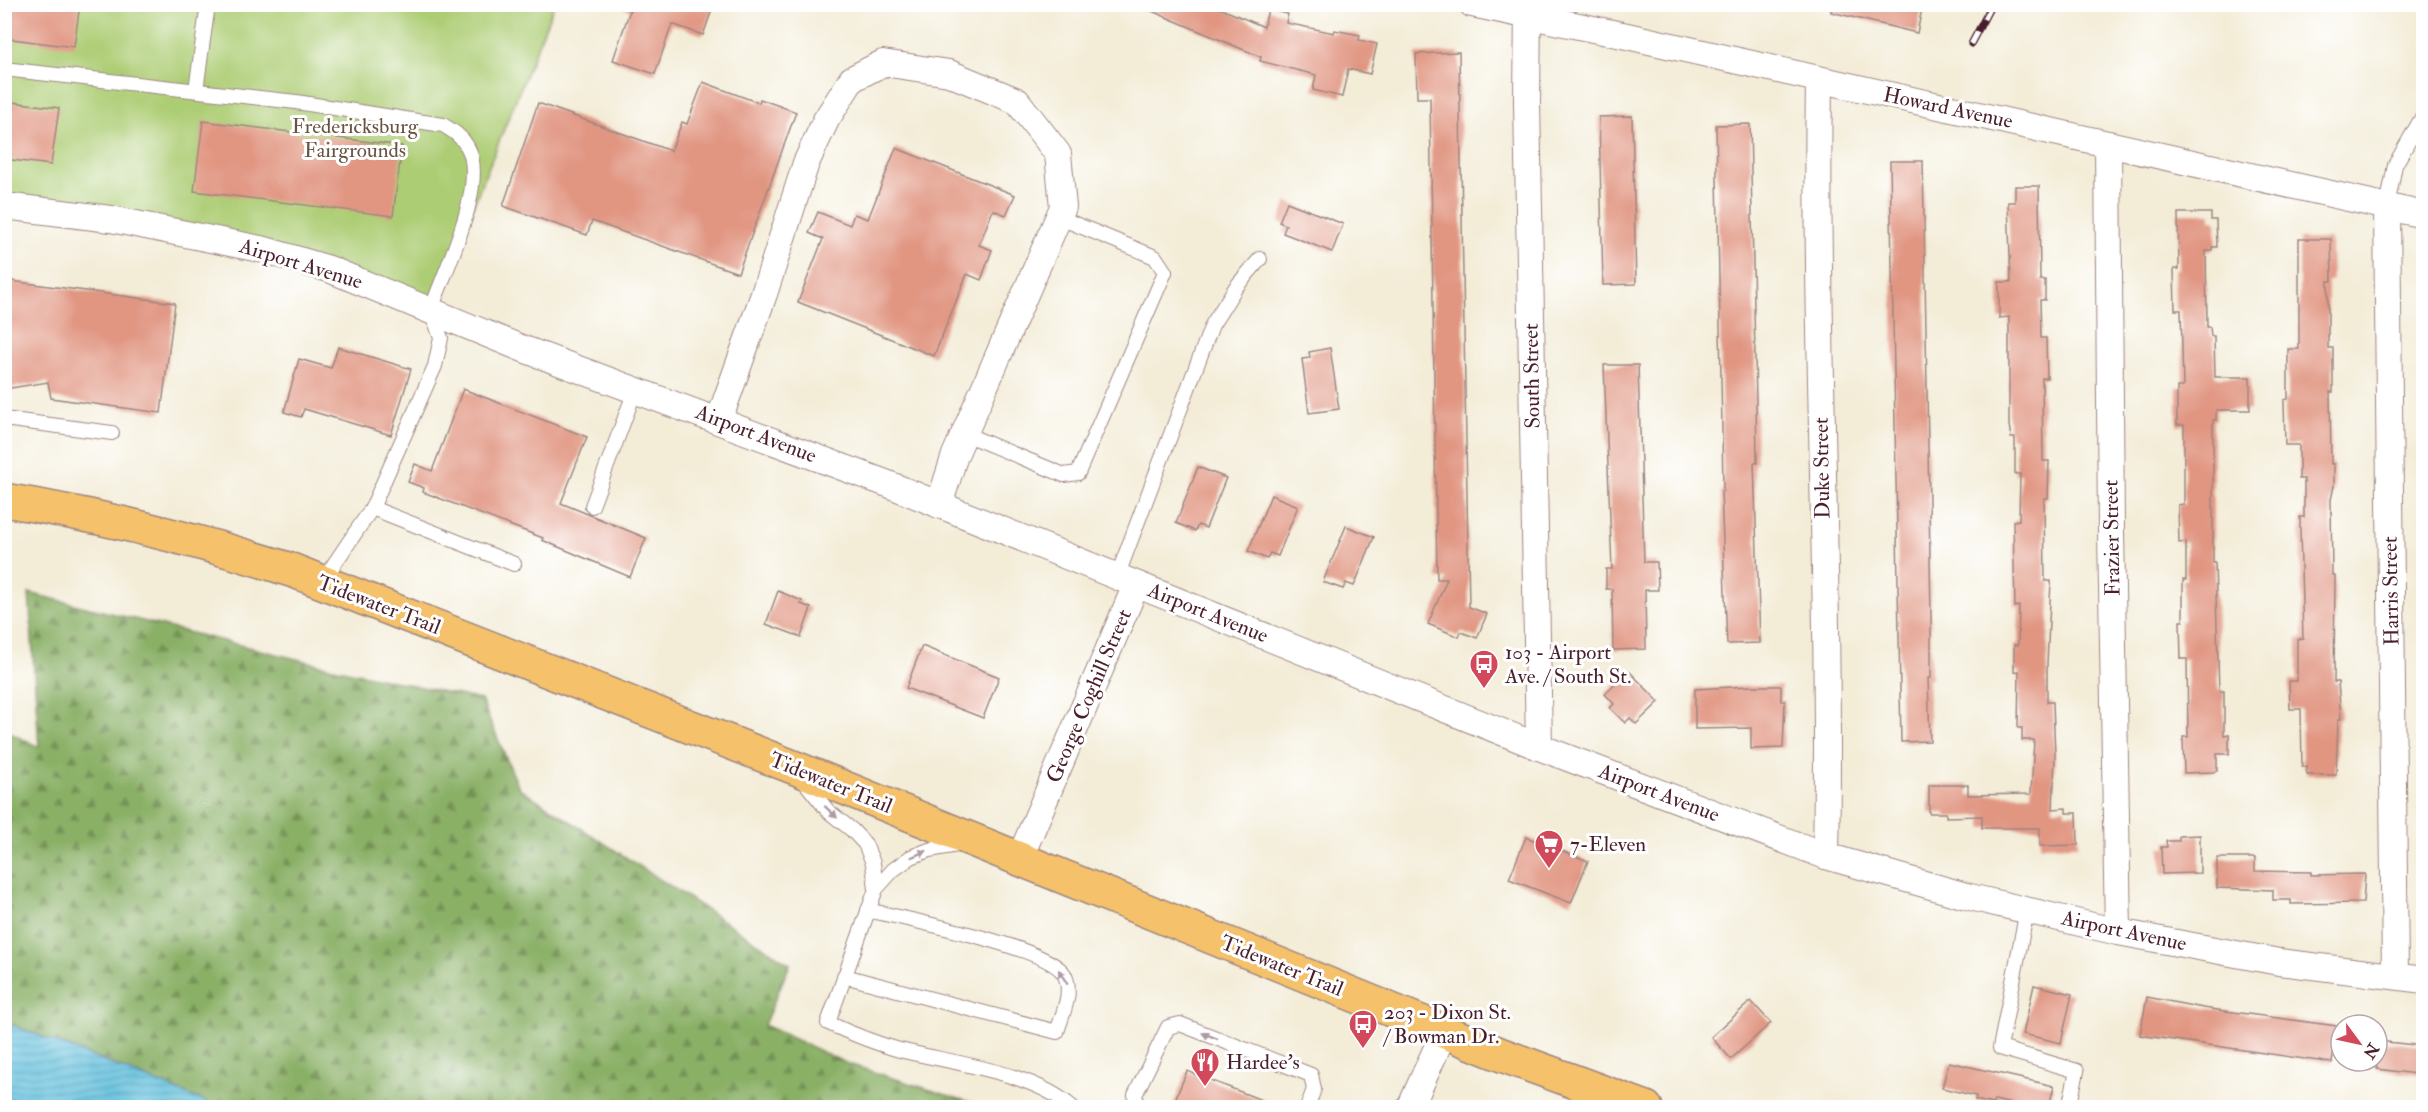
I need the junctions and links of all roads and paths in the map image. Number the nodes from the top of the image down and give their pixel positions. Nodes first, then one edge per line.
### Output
1 (208, 4) edge
2 (1472, 4) edge
3 (1528, 10) edge
4 (4, 69) edge
5 (1819, 80) junction
6 (196, 90) junction
7 (2424, 114) edge
8 (2108, 144) junction
9 (4, 206) edge
10 (2387, 207) junction
11 (2424, 215) edge
12 (1058, 218) junction
13 (1260, 259) dead end
14 (431, 310) junction
15 (636, 388) junction
16 (4, 419) edge
17 (719, 420) junction
18 (112, 433) dead end
19 (965, 434) junction
20 (4, 500) edge
21 (939, 505) junction
22 (592, 506) dead end
23 (372, 508) junction
24 (514, 564) dead end
25 (1127, 581) junction
26 (322, 582) junction
27 (1539, 747) junction
28 (793, 767) junction
29 (974, 842) junction
30 (1826, 856) junction
31 (1019, 860) junction
32 (876, 889) junction
33 (868, 910) junction
34 (2027, 910) junction
35 (2118, 932) junction
36 (844, 976) junction
37 (2395, 976) junction
38 (2424, 980) edge
39 (1444, 1032) junction
40 (1073, 1107) edge
41 (1138, 1107) edge
42 (1306, 1107) edge
43 (1410, 1107) edge
44 (1646, 1107) edge
45 (2069, 1107) edge

1 - 6 lane
2 - 3 street, Howard Avenue
3 - 5 street, Howard Avenue
3 - 27 street, South Street
4 - 6 lane
5 - 8 street, Howard Avenue
5 - 30 street, Duke Street
6 - 14 lane
7 - 10 lane
8 - 10 street, Howard Avenue
8 - 35 street, Frazier Street
9 - 14 street, Airport Avenue
10 - 11 street, Howard Avenue
10 - 37 street, Harris Street
12 - 17 street
12 - 19 street
12 - 19 lane
13 - 25 lane
14 - 15 street, Airport Avenue
14 - 23 lane
15 - 17 street, Airport Avenue
15 - 22 lane
16 - 18 lane
17 - 21 street, Airport Avenue
19 - 21 street
20 - 26 main road, Tidewater Trail
21 - 25 street, Airport Avenue
23 - 24 lane
23 - 26 lane
25 - 27 street, Airport Avenue
25 - 31 street, George Coghill Street
26 - 28 main road, Tidewater Trail
27 - 30 street, Airport Avenue
28 - 29 main road, Tidewater Trail
28 -> 32 lane
29 - 31 main road, Tidewater Trail
32 -> 29 lane
30 - 34 street, Airport Avenue
31 - 39 main road, Tidewater Trail
32 - 33 lane
33 - 36 lane
36 -> 33 lane
34 - 35 street, Airport Avenue
34 - 45 lane
35 - 37 street, Airport Avenue
36 - 40 lane
37 - 38 street, Airport Avenue
39 - 43 street
39 - 44 main road, Tidewater Trail
42 -> 41 lane

